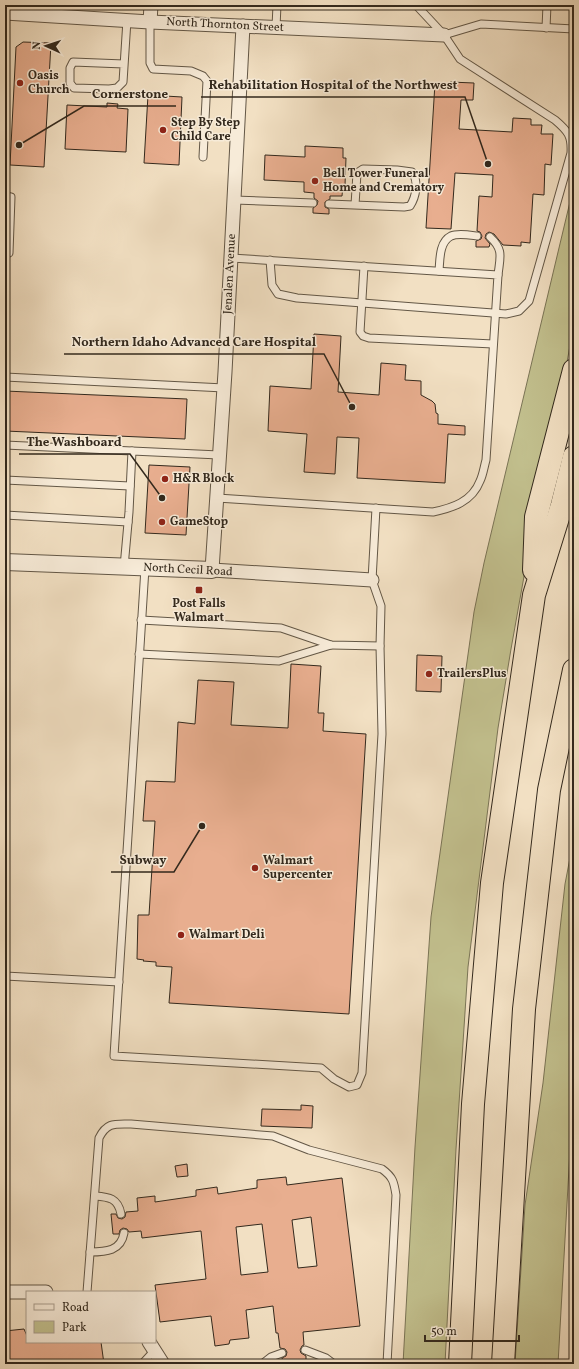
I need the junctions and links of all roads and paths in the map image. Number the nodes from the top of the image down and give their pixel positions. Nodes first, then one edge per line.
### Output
1 (151, 5) edge
2 (277, 5) edge
3 (416, 5) edge
4 (547, 5) edge
5 (5, 13) edge
6 (127, 20) junction
7 (150, 22) junction
8 (243, 26) junction
9 (276, 27) junction
10 (546, 28) junction
11 (574, 29) edge
12 (444, 35) junction
13 (124, 64) junction
14 (203, 157) dead end
15 (5, 196) edge
16 (234, 200) junction
17 (313, 203) dead end
18 (329, 204) dead end
19 (356, 205) junction
20 (477, 236) dead end
21 (490, 237) dead end
22 (9, 253) dead end
23 (231, 258) junction
24 (270, 260) junction
25 (364, 266) junction
26 (439, 271) junction
27 (498, 275) junction
28 (362, 303) junction
29 (495, 313) junction
30 (493, 344) junction
31 (574, 370) edge
32 (5, 377) edge
33 (224, 388) junction
34 (5, 445) edge
35 (132, 451) junction
36 (219, 455) junction
37 (574, 456) edge
38 (5, 480) edge
39 (130, 486) junction
40 (217, 498) junction
41 (376, 508) junction
42 (5, 515) edge
43 (128, 522) junction
44 (5, 562) edge
45 (124, 567) junction
46 (145, 568) junction
47 (212, 570) junction
48 (372, 580) junction
49 (534, 595) junction
50 (142, 620) junction
51 (331, 645) junction
52 (380, 646) junction
53 (140, 654) junction
54 (574, 670) edge
55 (5, 976) edge
56 (119, 982) junction
57 (95, 1196) junction
58 (121, 1214) dead end
59 (124, 1232) dead end
60 (90, 1252) junction
61 (87, 1291) edge
62 (5, 1292) edge
63 (26, 1292) edge
64 (152, 1346) edge
65 (305, 1350) dead end
66 (282, 1353) dead end
67 (142, 1364) edge
68 (163, 1364) edge
69 (262, 1364) edge
70 (334, 1364) edge
71 (387, 1364) edge
72 (460, 1364) edge
73 (503, 1364) edge

1 - 7 street
2 - 9 lane
3 - 12 lane
4 - 10 lane
5 - 6 street, North Thornton Street
6 - 7 street, North Thornton Street
6 - 13 lane
7 - 8 street, North Thornton Street
7 - 14 lane
8 - 9 street, North Thornton Street
8 - 16 street, Jenalen Avenue
9 - 12 street, North Thornton Street
10 - 11 lane
10 - 12 lane
12 - 29 lane
13 - 13 lane
15 - 22 lane
16 - 17 lane
16 - 23 street, Jenalen Avenue
18 - 19 lane
19 - 19 lane
20 - 26 lane
21 - 27 lane
23 - 24 lane
23 - 33 street, Jenalen Avenue
24 - 25 lane
24 - 28 lane
25 - 26 lane
25 - 28 lane
26 - 27 lane
27 - 29 lane
28 - 29 lane
28 - 30 lane
29 - 30 lane
30 - 41 lane
31 - 49 highway
32 - 33 lane
33 - 36 street, Jenalen Avenue
34 - 35 lane
35 - 36 lane
35 - 39 lane
36 - 40 street, Jenalen Avenue
37 - 49 highway
38 - 39 lane
39 - 43 lane
40 - 41 lane
40 - 47 street, Jenalen Avenue
41 - 48 lane
42 - 43 lane
43 - 45 lane
44 - 45 street, North Cecil Road
45 - 46 street, North Cecil Road
46 - 47 street, North Cecil Road
46 - 50 lane
47 - 48 street, North Cecil Road
48 - 52 lane
49 - 72 highway
50 - 51 lane
50 - 53 lane
51 - 52 lane
51 - 53 lane
52 - 56 lane
53 - 56 lane
54 - 73 highway
55 - 56 lane
57 - 58 lane
57 - 60 lane
57 - 71 lane
59 - 60 lane
60 - 61 lane
62 - 63 street
64 - 67 lane
64 - 68 street
65 - 70 lane
66 - 69 lane

